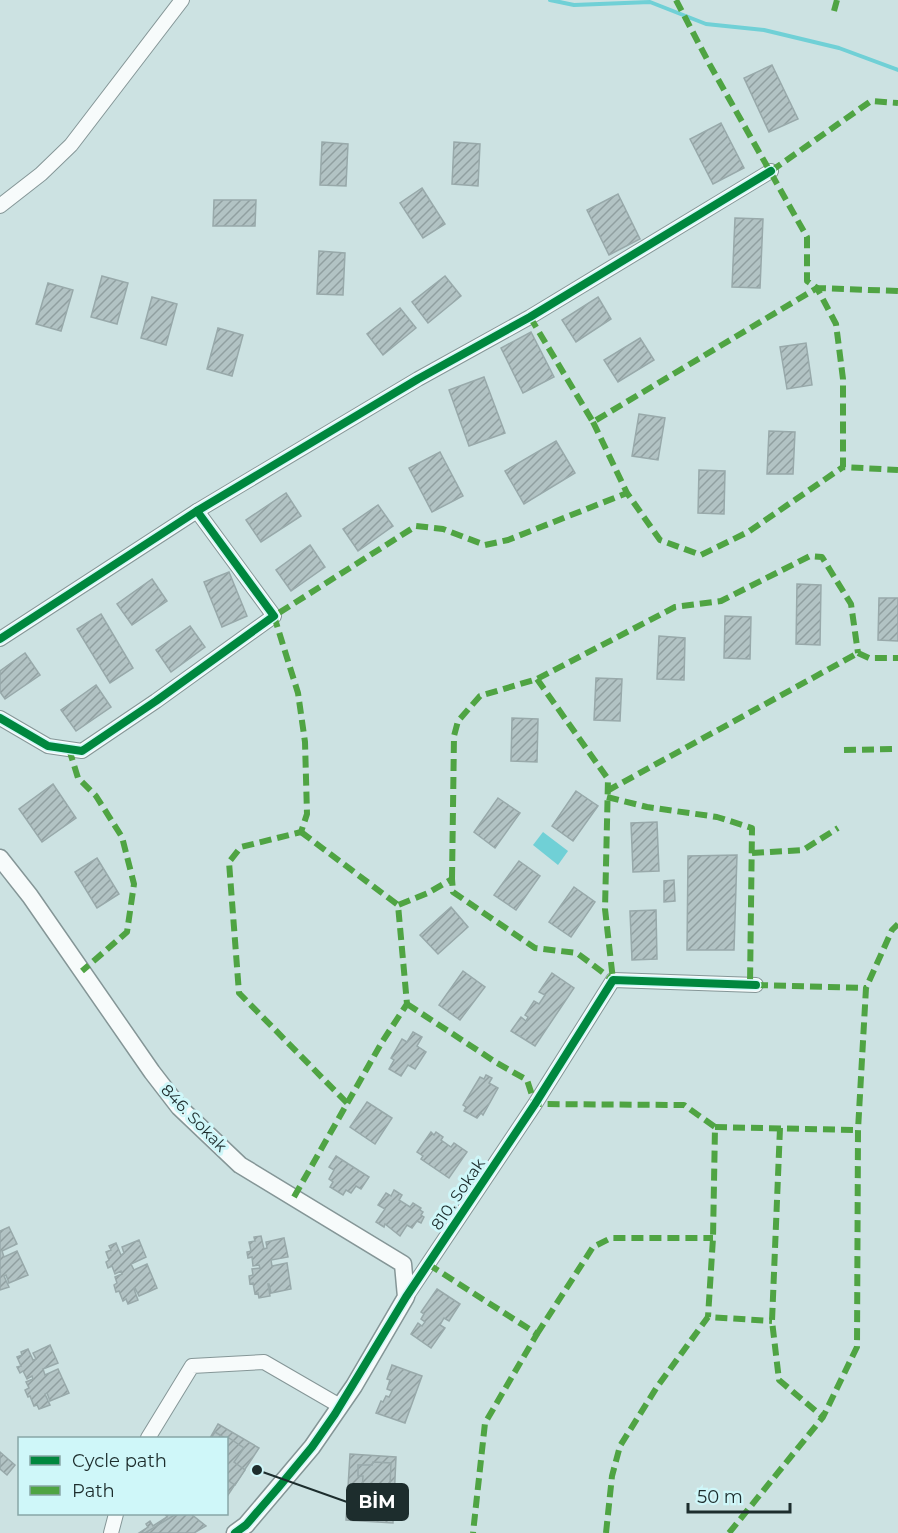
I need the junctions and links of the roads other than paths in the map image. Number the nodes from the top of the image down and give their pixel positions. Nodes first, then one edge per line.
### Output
1 (182, 0) edge
2 (771, 171) dead end
3 (0, 206) edge
4 (197, 511) junction
5 (0, 639) edge
6 (0, 718) edge
7 (0, 858) edge
8 (756, 985) dead end
9 (406, 1297) junction
10 (340, 1407) junction
11 (149, 1437) edge
12 (116, 1515) edge
13 (111, 1533) edge
14 (235, 1533) edge

1 - 3 street
2 - 4 street
4 - 5 street
4 - 6 street
7 - 9 street, 846. Sokak
8 - 9 street, 810. Sokak
9 - 10 street, 810. Sokak
10 - 11 street
10 - 14 street, 810. Sokak
12 - 13 street

